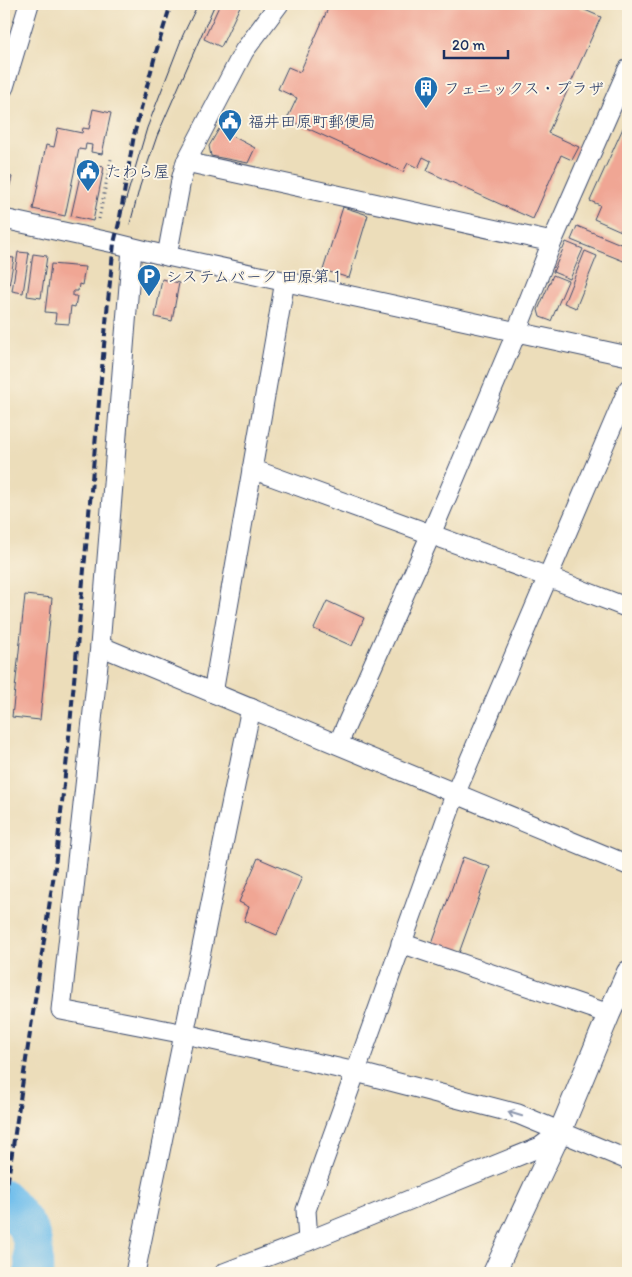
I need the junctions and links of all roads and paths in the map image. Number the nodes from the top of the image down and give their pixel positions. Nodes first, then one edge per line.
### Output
1 (29, 4) edge
2 (279, 4) edge
3 (628, 69) edge
4 (4, 87) edge
5 (111, 158) dead end
6 (186, 162) junction
7 (4, 219) edge
8 (97, 227) dead end
9 (552, 242) junction
10 (132, 248) junction
11 (167, 256) junction
12 (285, 281) junction
13 (517, 331) junction
14 (628, 356) edge
15 (628, 388) edge
16 (252, 469) junction
17 (431, 534) junction
18 (548, 577) junction
19 (628, 608) edge
20 (100, 646) junction
21 (213, 692) junction
22 (251, 708) junction
23 (338, 744) junction
24 (456, 792) junction
25 (628, 865) edge
26 (401, 944) junction
27 (627, 976) edge
28 (609, 1014) junction
29 (185, 1034) junction
30 (356, 1072) junction
31 (560, 1132) junction
32 (628, 1160) edge
33 (308, 1241) junction
34 (135, 1273) edge
35 (224, 1273) edge
36 (494, 1273) edge

1 - 4 street
2 - 6 street
3 - 9 street
5 - 8 path
6 - 9 street
6 - 11 street
7 - 10 street
9 - 13 street
10 - 11 street
10 - 20 street
11 - 12 street
12 - 13 street
12 - 16 street
13 - 14 street
13 - 17 street
15 - 18 street
16 - 17 street
16 - 21 street
17 - 18 street
17 - 23 street
18 - 19 street
18 - 24 street
20 - 21 street
20 - 29 street
21 - 22 street
22 - 23 street
22 - 29 street
23 - 24 street
24 - 25 street
24 - 26 street
26 - 28 street
26 - 30 street
27 - 28 street
28 - 31 street
29 - 30 street
29 - 34 street
31 -> 30 street
30 - 33 street
31 - 32 street
31 - 33 street
31 - 36 street
33 - 35 street

